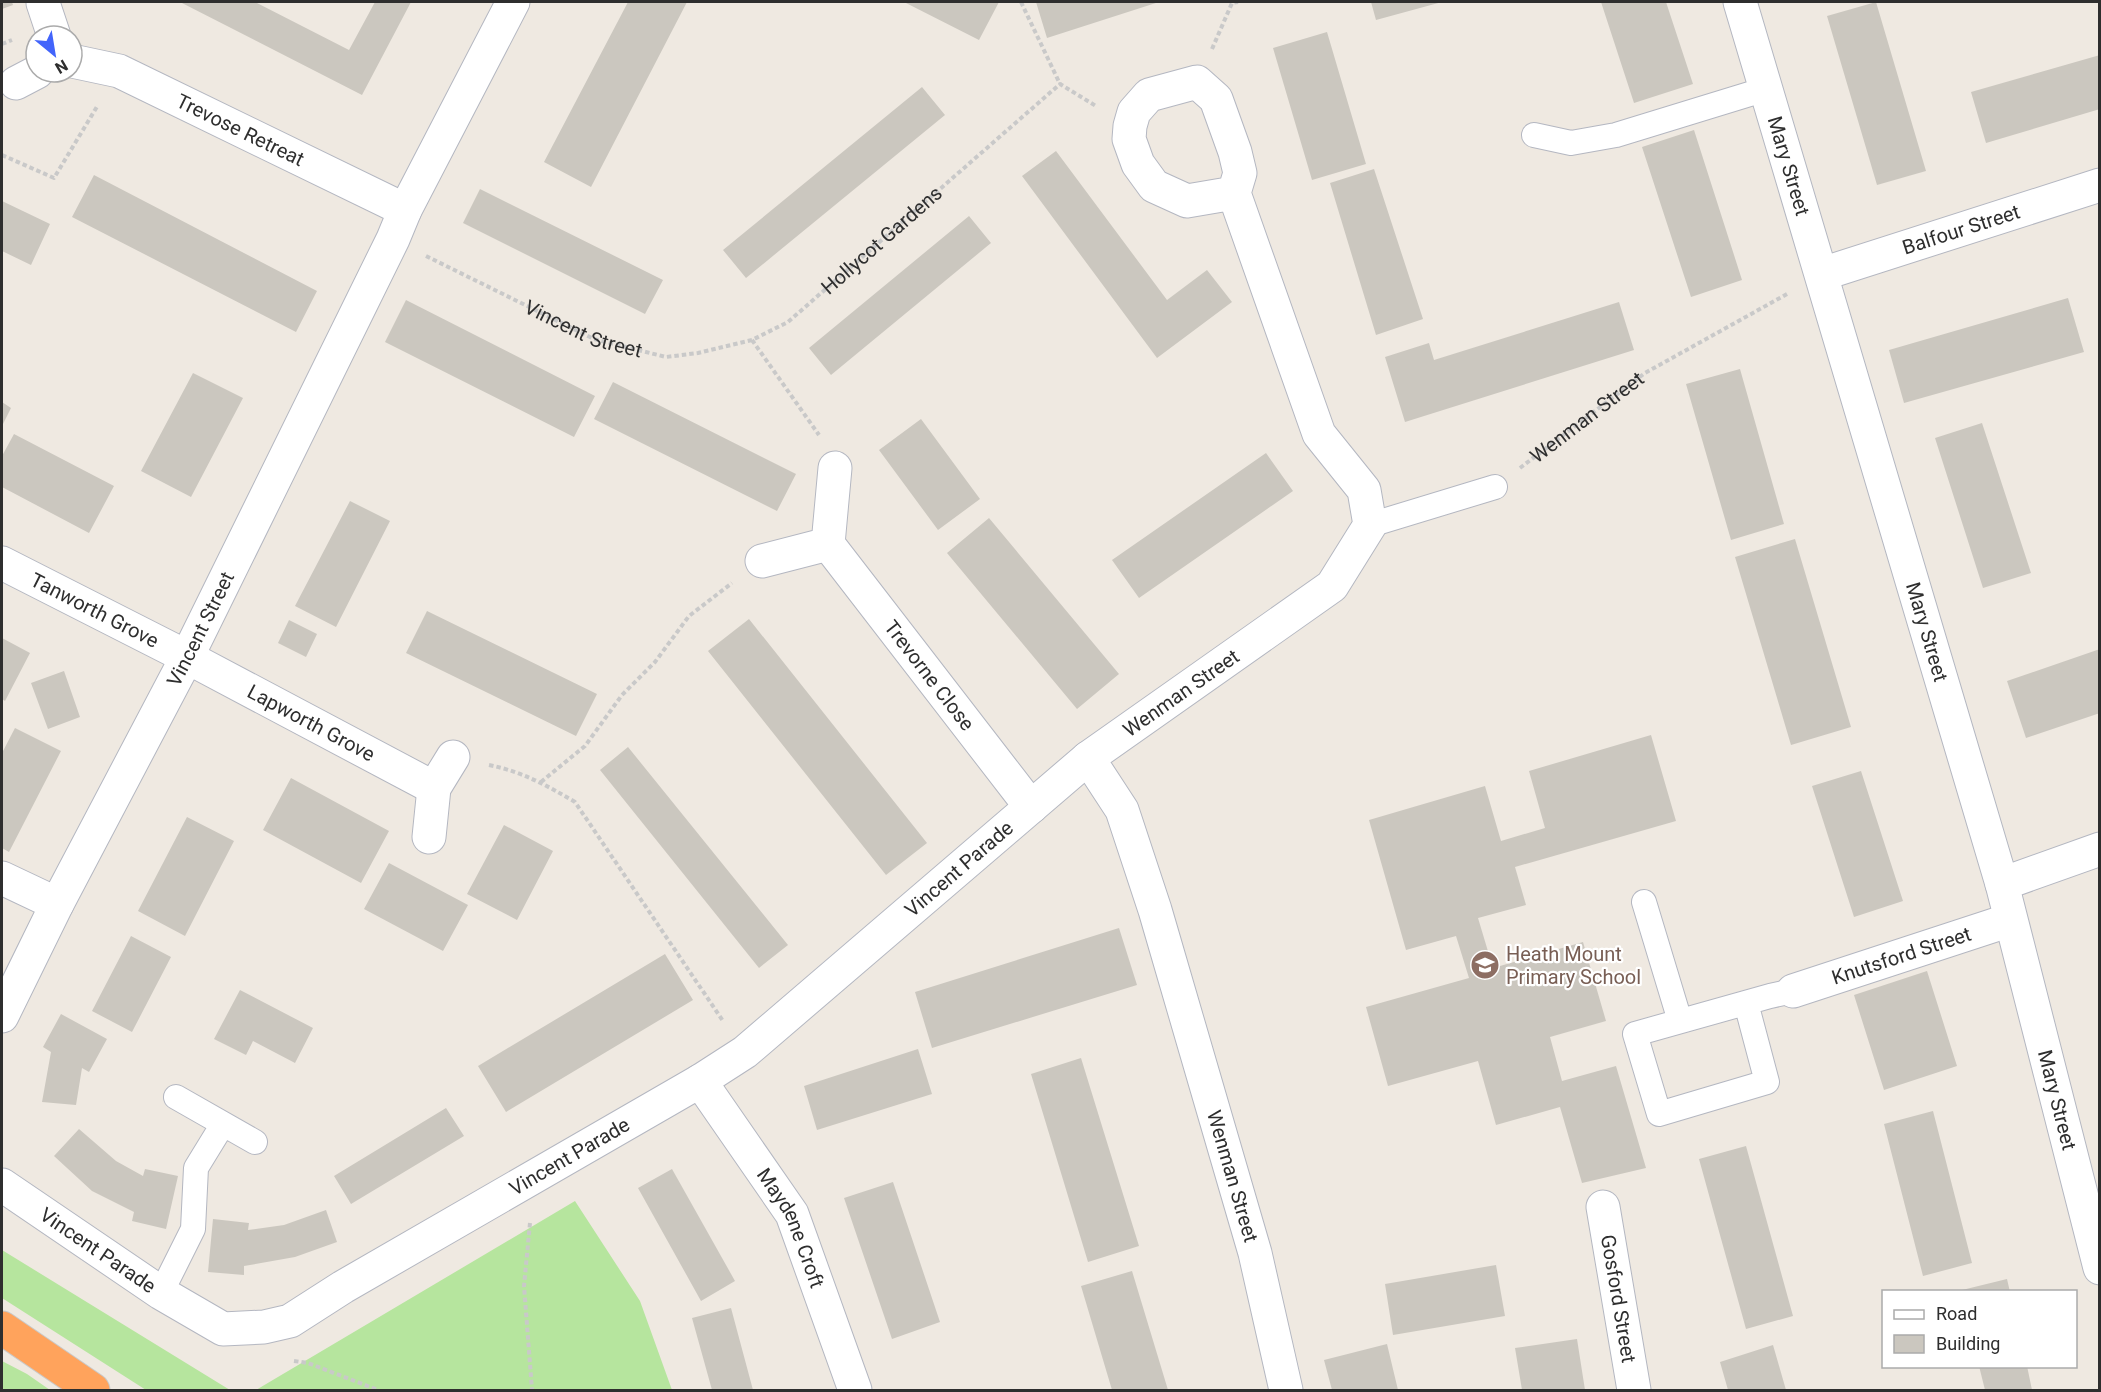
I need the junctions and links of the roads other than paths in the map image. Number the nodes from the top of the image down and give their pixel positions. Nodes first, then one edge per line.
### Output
1 (42, 2) edge
2 (513, 2) edge
3 (1740, 2) edge
4 (50, 24) edge
5 (84, 64) edge
6 (1766, 89) junction
7 (1534, 135) dead end
8 (2100, 185) edge
9 (1234, 193) junction
10 (399, 225) junction
11 (1822, 274) junction
12 (835, 468) road end
13 (1495, 487) road end
14 (1370, 525) junction
15 (828, 544) junction
16 (762, 561) road end
17 (2, 563) edge
18 (187, 657) junction
19 (453, 757) road end
20 (1088, 758) junction
21 (434, 788) junction
22 (1031, 807) junction
23 (429, 837) dead end
24 (2100, 849) edge
25 (2, 878) edge
26 (2002, 884) junction
27 (1644, 902) dead end
28 (57, 904) junction
29 (2010, 920) junction
30 (1793, 992) joint
31 (1746, 1003) junction
32 (2, 1016) edge
33 (1680, 1021) junction
34 (700, 1081) junction
35 (176, 1097) dead end
36 (223, 1124) junction
37 (255, 1142) dead end
38 (2, 1185) edge
39 (1604, 1208) dead end
40 (2099, 1263) edge
41 (161, 1293) junction
42 (2, 1328) edge
43 (93, 1390) edge
44 (855, 1390) edge
45 (1286, 1390) edge
46 (1634, 1390) edge

1 - 4 street
2 - 10 street, Vincent Street
3 - 6 street, Mary Street
5 - 10 street, Trevose Retreat
6 - 7 lane
6 - 11 street, Mary Street
8 - 11 street, Balfour Street
9 - 9 street
9 - 14 street
10 - 18 street, Vincent Street
11 - 26 street, Mary Street
12 - 15 street
13 - 14 lane
14 - 20 street, Wenman Street
15 - 16 street
15 - 22 street, Trevorne Close
17 - 18 street, Tanworth Grove
18 - 21 street, Lapworth Grove
18 - 28 street, Vincent Street
19 - 21 street
20 - 22 street, Vincent Parade
20 - 45 street, Wenman Street
21 - 23 street
22 - 34 street, Vincent Parade
24 - 26 street
25 - 28 street
26 - 29 street, Mary Street
27 - 33 lane
28 - 32 street, Vincent Street
29 - 30 street, Knutsford Street
29 - 40 street, Mary Street
30 - 31 lane
31 - 33 lane
31 - 33 lane
34 - 41 street, Vincent Parade
34 - 44 street, Maydene Croft
35 - 36 lane
36 - 37 lane
36 - 41 lane
38 - 41 street, Vincent Parade
39 - 46 street, Gosford Street
42 - 43 highway

